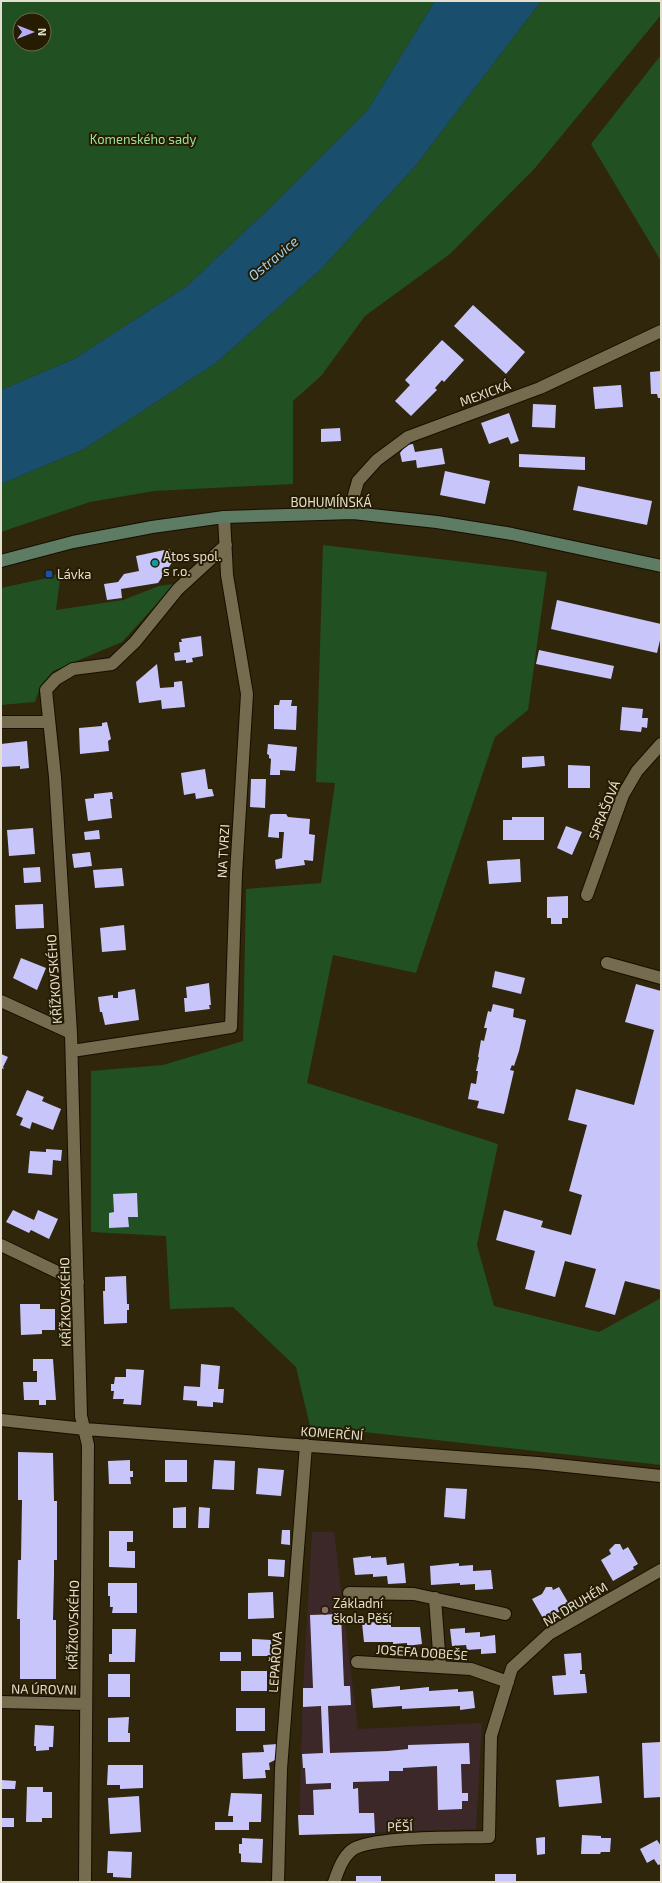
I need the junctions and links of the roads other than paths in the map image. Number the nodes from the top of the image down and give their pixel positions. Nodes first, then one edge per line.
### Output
1 (661, 331) edge
2 (353, 513) junction
3 (224, 518) junction
4 (226, 545) junction
5 (1, 561) edge
6 (661, 566) edge
7 (1, 722) edge
8 (49, 722) junction
9 (661, 744) edge
10 (587, 895) dead end
11 (607, 963) dead end
12 (661, 978) edge
13 (1, 1001) edge
14 (72, 1033) junction
15 (72, 1050) junction
16 (1, 1245) edge
17 (78, 1282) junction
18 (1, 1420) edge
19 (85, 1429) junction
20 (306, 1445) junction
21 (661, 1476) edge
22 (661, 1570) edge
23 (349, 1593) dead end
24 (435, 1598) junction
25 (505, 1614) dead end
26 (357, 1662) dead end
27 (440, 1666) junction
28 (508, 1682) junction
29 (1, 1702) edge
30 (86, 1704) junction
31 (489, 1837) joint
32 (85, 1882) edge
33 (278, 1882) edge
34 (334, 1882) edge

1 - 2 street, MEXICKÁ
2 - 3 main road, BOHUMÍNSKÁ
2 - 6 main road, BOHUMÍNSKÁ
3 - 4 street, NA TVRZI
3 - 5 main road, BOHUMÍNSKÁ
4 - 8 street, KŘÍŽKOVSKÉHO
4 - 15 street, NA TVRZI
7 - 8 street
8 - 14 street, KŘÍŽKOVSKÉHO
9 - 10 street, SPRAŠOVÁ
11 - 12 street
13 - 14 street
14 - 15 street, KŘÍŽKOVSKÉHO
15 - 17 street, KŘÍŽKOVSKÉHO
16 - 17 street
17 - 19 street, KŘÍŽKOVSKÉHO
18 - 19 street, KOMERČNÍ
19 - 20 street, KOMERČNÍ
19 - 30 street, KŘÍŽKOVSKÉHO
20 - 21 street, KOMERČNÍ
20 - 33 street, LEPAŘOVA
22 - 28 street, NA DRUHÉM
23 - 24 street
24 - 25 street
24 - 27 street
26 - 27 street, JOSEFA DOBEŠE
27 - 28 street, JOSEFA DOBEŠE
28 - 31 street, NA DRUHÉM
29 - 30 street, NA ÚROVNI
30 - 32 street, KŘÍŽKOVSKÉHO
31 - 34 street, PĚŠÍ

